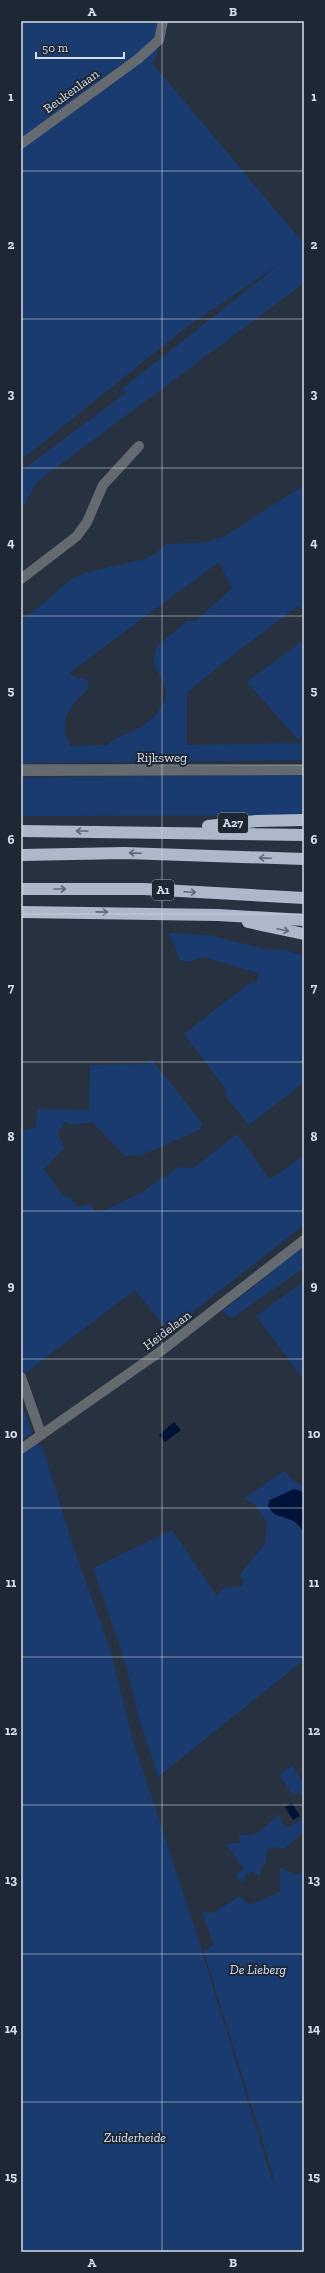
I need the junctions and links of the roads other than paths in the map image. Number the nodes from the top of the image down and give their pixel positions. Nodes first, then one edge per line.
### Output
1 (163, 21) edge
2 (21, 144) edge
3 (139, 446) dead end
4 (21, 579) edge
5 (304, 770) edge
6 (21, 771) edge
7 (304, 820) edge
8 (21, 831) edge
9 (163, 831) junction
10 (304, 835) edge
11 (21, 855) edge
12 (304, 859) edge
13 (21, 889) edge
14 (304, 898) edge
15 (21, 912) edge
16 (218, 915) junction
17 (304, 920) edge
18 (304, 934) edge
19 (304, 1240) edge
20 (21, 1377) edge
21 (41, 1434) junction
22 (21, 1450) edge

1 - 2 street, Beukenlaan
3 - 4 street
5 - 6 street, Rijksweg
7 - 9 highway, A27
9 -> 8 highway
9 - 10 highway
12 -> 11 highway
13 -> 14 highway, A1
15 -> 16 highway, A1
16 - 17 highway, A1
16 -> 18 highway, A1
19 - 21 street, Heidelaan
20 - 21 street
21 - 22 street, Heidelaan

